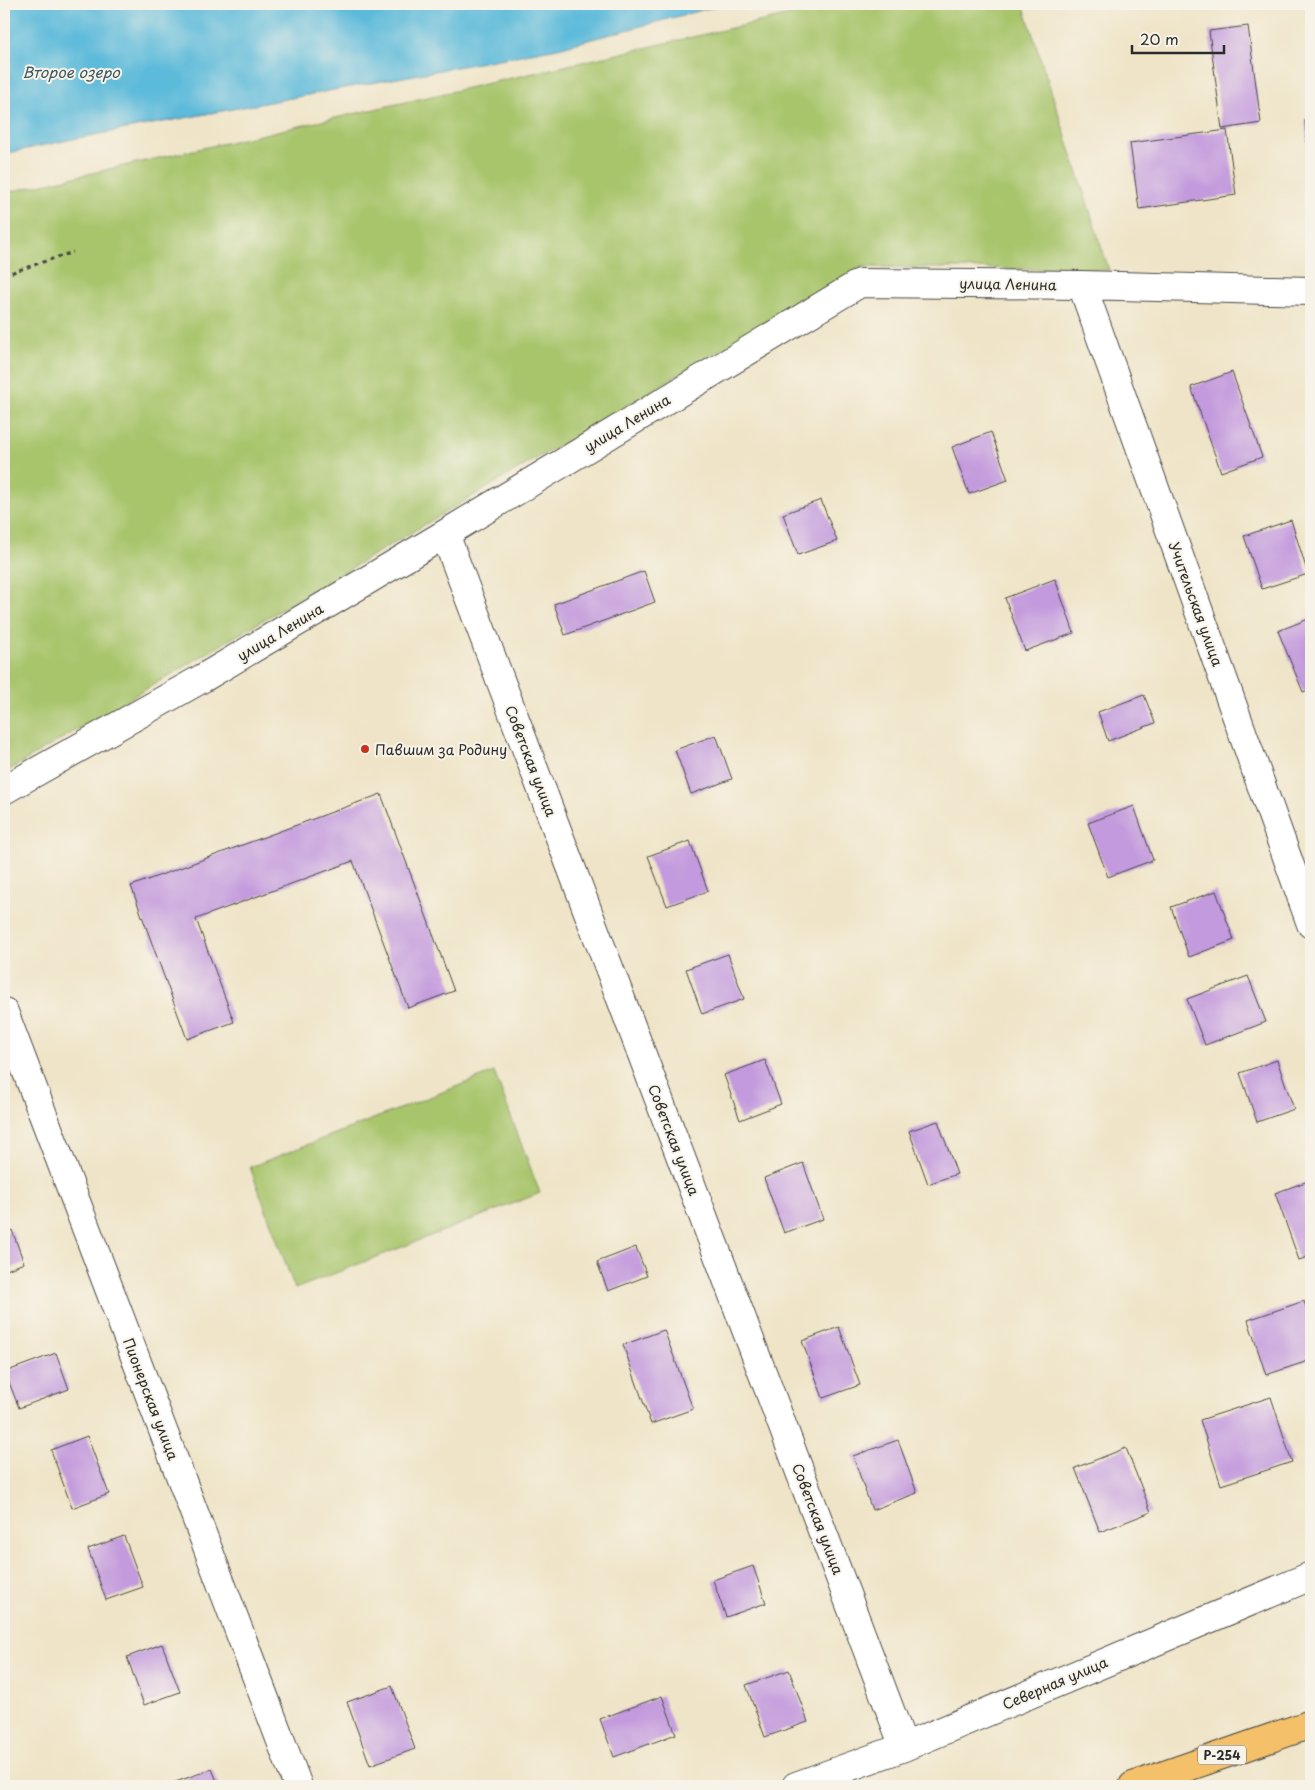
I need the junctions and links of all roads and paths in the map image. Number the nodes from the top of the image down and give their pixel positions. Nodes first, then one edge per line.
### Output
1 (72, 252) dead end
2 (4, 275) edge
3 (1082, 285) junction
4 (1311, 291) edge
5 (445, 534) junction
6 (4, 790) edge
7 (1311, 924) edge
8 (4, 1012) edge
9 (1311, 1576) edge
10 (1311, 1724) edge
11 (904, 1746) junction
12 (298, 1786) edge
13 (796, 1786) edge
14 (1132, 1786) edge

1 - 2 path
3 - 4 street, улица Ленина
3 - 5 street, улица Ленина
3 - 7 street, Учительская улица
5 - 6 street, улица Ленина
5 - 11 street, Советская улица
8 - 12 street, Пионерская улица
9 - 11 street, Северная улица
10 - 14 main road, Р-254
11 - 13 street, Северная улица

